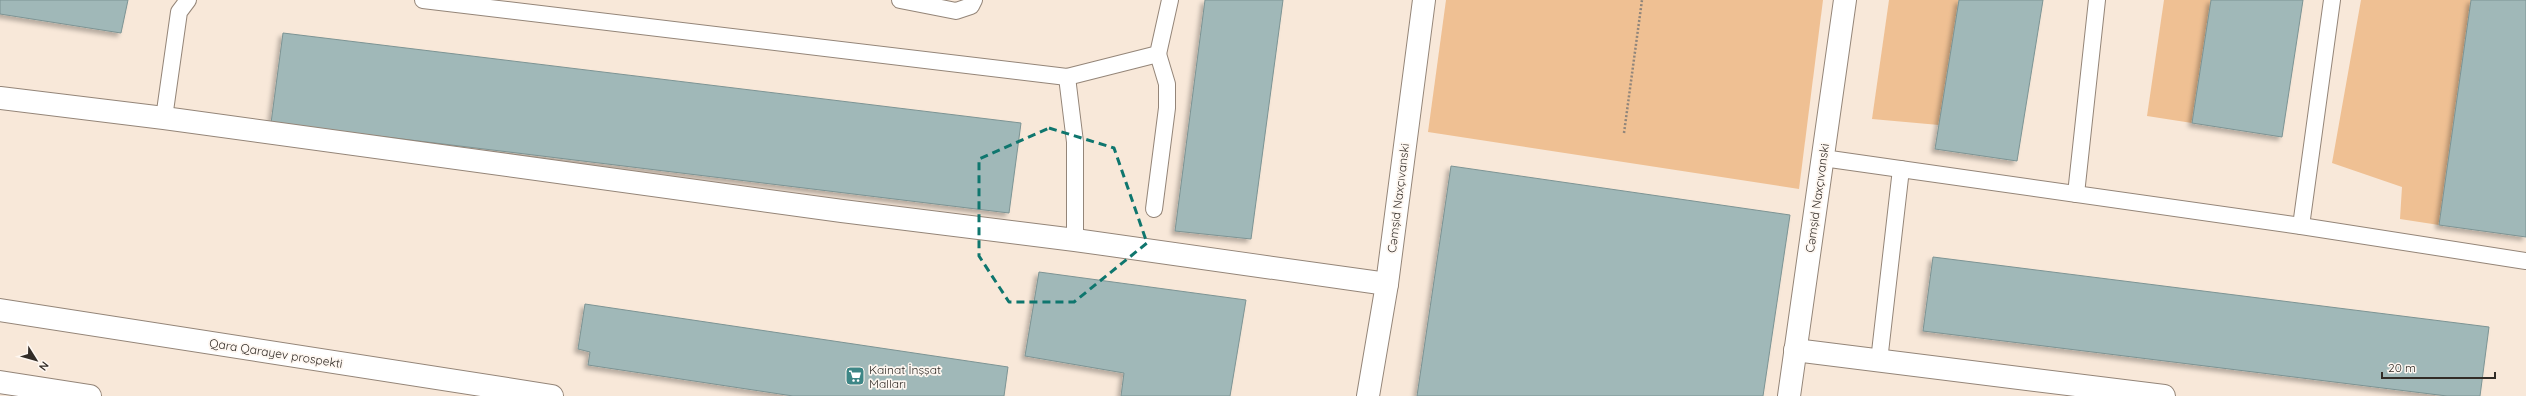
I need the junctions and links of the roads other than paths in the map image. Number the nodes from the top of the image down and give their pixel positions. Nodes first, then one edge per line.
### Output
1 (188, 0) edge
2 (423, 0) edge
3 (900, 0) edge
4 (974, 0) edge
5 (1170, 0) edge
6 (1424, 0) edge
7 (1845, 0) edge
8 (2097, 0) edge
9 (2332, 0) edge
10 (1158, 54) junction
11 (1067, 77) junction
12 (0, 98) edge
13 (164, 118) junction
14 (1823, 158) junction
15 (1901, 169) junction
16 (2076, 194) junction
17 (1154, 209) dead end
18 (2301, 226) junction
19 (1075, 240) junction
20 (2526, 261) edge
21 (1387, 284) junction
22 (0, 310) edge
23 (1795, 350) junction
24 (1879, 361) junction
25 (0, 382) edge
26 (90, 396) edge
27 (552, 396) edge
28 (1368, 396) edge
29 (1789, 396) edge
30 (2164, 396) edge

1 - 13 lane
2 - 11 lane
3 - 4 lane
5 - 10 lane
6 - 21 street, Cəmşid Naxçıvanski
7 - 14 street, Cəmşid Naxçıvanski
8 - 16 lane
9 - 18 lane
10 - 11 lane
10 - 17 lane
11 - 19 lane
12 - 13 street
13 - 19 street
14 - 15 lane
14 - 23 street, Cəmşid Naxçıvanski
15 - 16 lane
15 - 24 lane
16 - 18 lane
18 - 20 lane
19 - 21 street
21 - 28 street, Cəmşid Naxçıvanski
22 - 27 street, Qara Qarayev prospekti
23 - 24 street
23 - 29 street, Cəmşid Naxçıvanski
24 - 30 street
25 - 26 street

